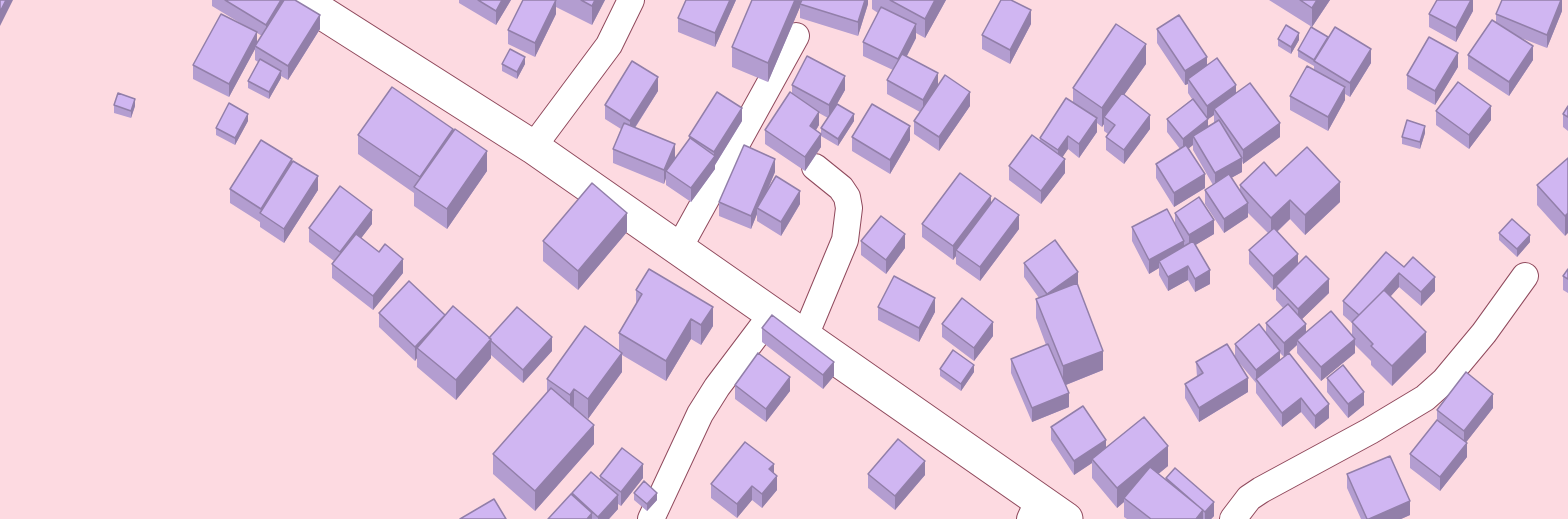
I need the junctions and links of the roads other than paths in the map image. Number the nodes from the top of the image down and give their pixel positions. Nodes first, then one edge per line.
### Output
1 (302, 0) edge
2 (631, 0) edge
3 (796, 36) dead end
4 (533, 147) junction
5 (815, 167) dead end
6 (679, 248) junction
7 (1525, 276) dead end
8 (772, 314) junction
9 (805, 336) junction
10 (1034, 509) edge
11 (651, 519) edge
12 (1066, 519) edge
13 (1233, 519) edge

1 - 4 main road
2 - 4 street
3 - 6 street
4 - 6 main road
5 - 9 street
6 - 8 main road
7 - 13 street
8 - 9 main road
8 - 11 street
9 - 10 main road
10 - 12 main road

